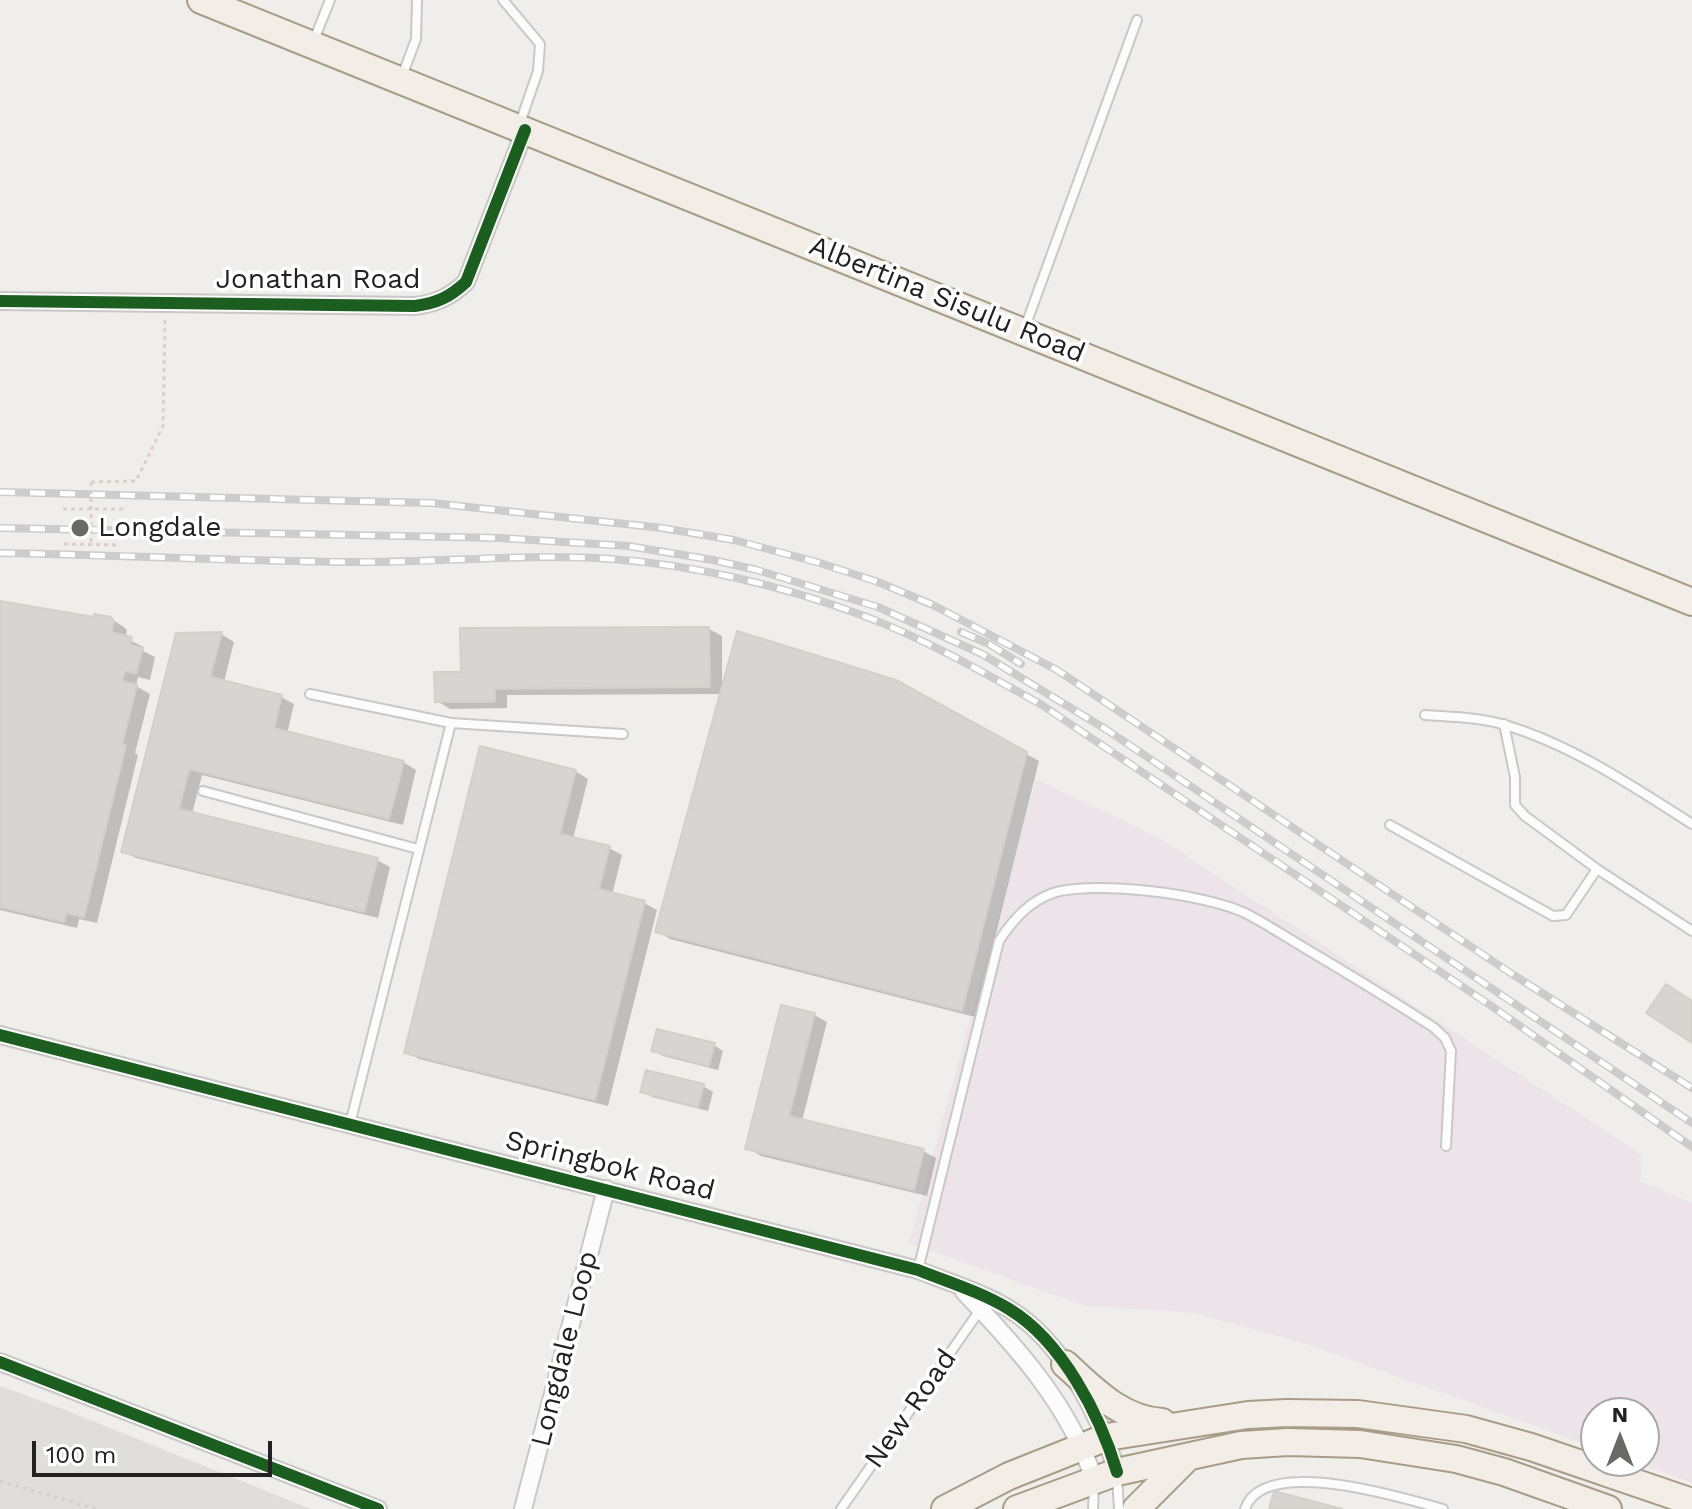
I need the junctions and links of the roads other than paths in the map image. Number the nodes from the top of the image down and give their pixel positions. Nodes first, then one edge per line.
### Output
1 (201, 0) edge
2 (330, 0) edge
3 (417, 0) edge
4 (503, 0) edge
5 (1137, 20) dead end
6 (312, 44) junction
7 (401, 80) junction
8 (522, 128) junction
9 (0, 301) edge
10 (1023, 331) junction
11 (1692, 602) edge
12 (310, 694) dead end
13 (1425, 715) dead end
14 (451, 723) junction
15 (1504, 724) junction
16 (623, 734) dead end
17 (203, 791) dead end
18 (1692, 824) edge
19 (1390, 825) dead end
20 (418, 849) junction
21 (1597, 869) junction
22 (1692, 931) edge
23 (0, 1035) edge
24 (350, 1124) junction
25 (1446, 1146) dead end
26 (606, 1189) junction
27 (918, 1270) junction
28 (960, 1288) junction
29 (981, 1309) junction
30 (0, 1362) edge
31 (1065, 1364) junction
32 (1182, 1424) junction
33 (1095, 1442) junction
34 (1189, 1456) junction
35 (1105, 1476) junction
36 (1692, 1502) edge
37 (1052, 1504) edge
38 (378, 1509) edge
39 (523, 1509) edge
40 (841, 1509) edge
41 (945, 1509) edge
42 (1017, 1509) edge
43 (1093, 1509) edge
44 (1119, 1509) edge
45 (1136, 1509) edge
46 (1245, 1509) edge
47 (1443, 1509) edge
48 (1608, 1509) edge

1 - 6 main road, Albertina Sisulu Road
2 - 6 lane
3 - 7 lane
4 - 8 lane
5 - 10 lane
6 - 7 main road, Albertina Sisulu Road
7 - 8 main road, Albertina Sisulu Road
8 - 9 street, Jonathan Road
8 - 10 main road, Albertina Sisulu Road
10 - 11 main road, Albertina Sisulu Road
12 - 14 lane
13 - 15 lane
14 - 16 lane
14 - 20 lane
15 - 18 lane
15 - 21 lane
17 - 20 lane
19 - 21 lane
20 - 24 lane
21 - 22 lane
23 - 24 street, Springbok Road
24 - 26 street, Springbok Road
25 - 27 lane
26 - 27 street, Springbok Road
26 - 39 street, Longdale Loop
27 - 28 street, Springbok Road
28 - 29 street, Springbok Road
28 - 31 street, Springbok Road
29 - 33 street, Springbok Road
29 - 40 lane, New Road
30 - 38 street
31 - 32 main road
31 - 33 street, Springbok Road
32 - 33 main road
32 - 36 main road
33 - 35 street, Springbok Road
33 - 35 street, Springbok Road
33 - 41 main road
34 - 35 main road
34 - 45 main road
34 - 48 main road
35 - 37 main road
35 - 43 lane
35 - 44 lane
37 - 42 main road
46 - 47 lane

